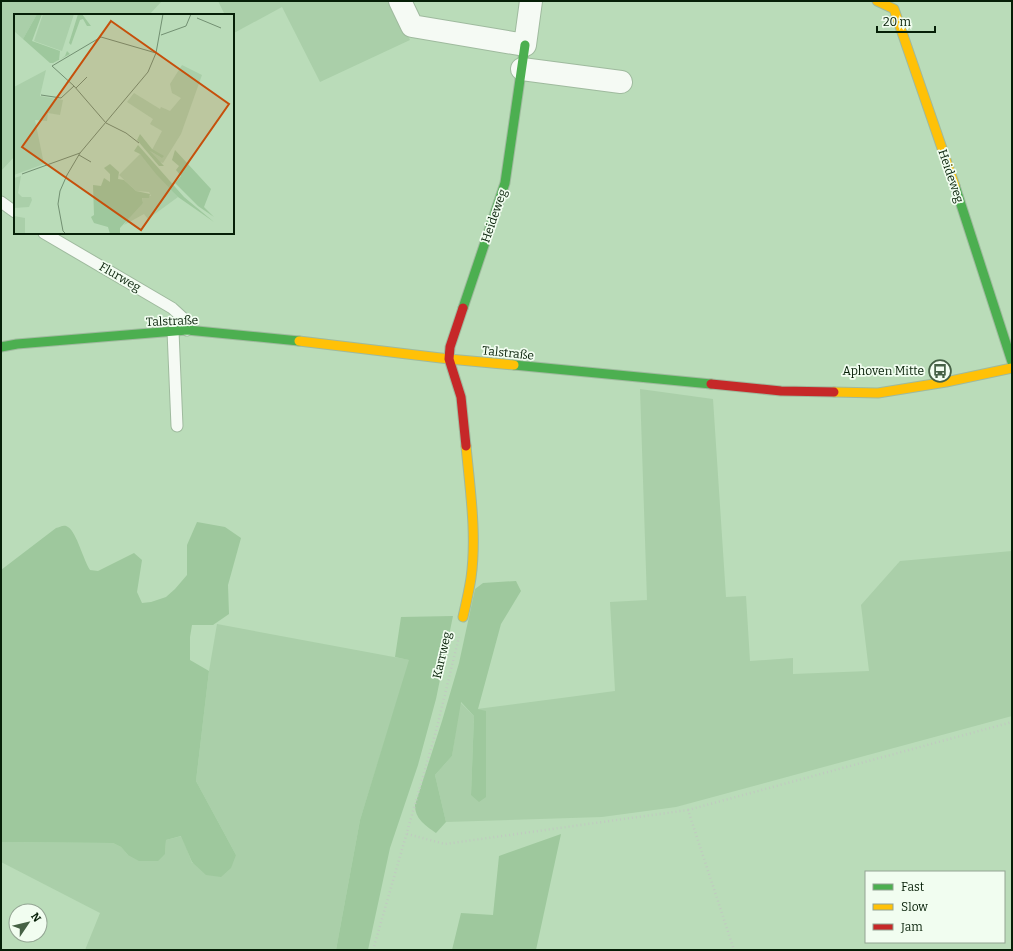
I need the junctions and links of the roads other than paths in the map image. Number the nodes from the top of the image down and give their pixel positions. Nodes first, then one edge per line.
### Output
1 (400, 1) edge
2 (531, 1) edge
3 (877, 1) edge
4 (525, 45) junction
5 (522, 69) junction
6 (621, 82) dead end
7 (1, 202) edge
8 (14, 211) edge
9 (46, 234) edge
10 (187, 330) junction
11 (173, 331) junction
12 (1, 347) edge
13 (449, 359) junction
14 (1012, 362) edge
15 (1012, 368) edge
16 (177, 426) dead end
17 (463, 617) road end

1 - 4 street
2 - 4 street, Heideweg
3 - 14 street, Heideweg
4 - 5 street, Heideweg
5 - 6 street
5 - 13 street, Heideweg
7 - 8 lane
9 - 10 lane, Flurweg
10 - 11 street, Talstraße
10 - 13 street, Talstraße
11 - 12 street, Talstraße
11 - 16 lane
13 - 15 street, Talstraße
13 - 17 street

